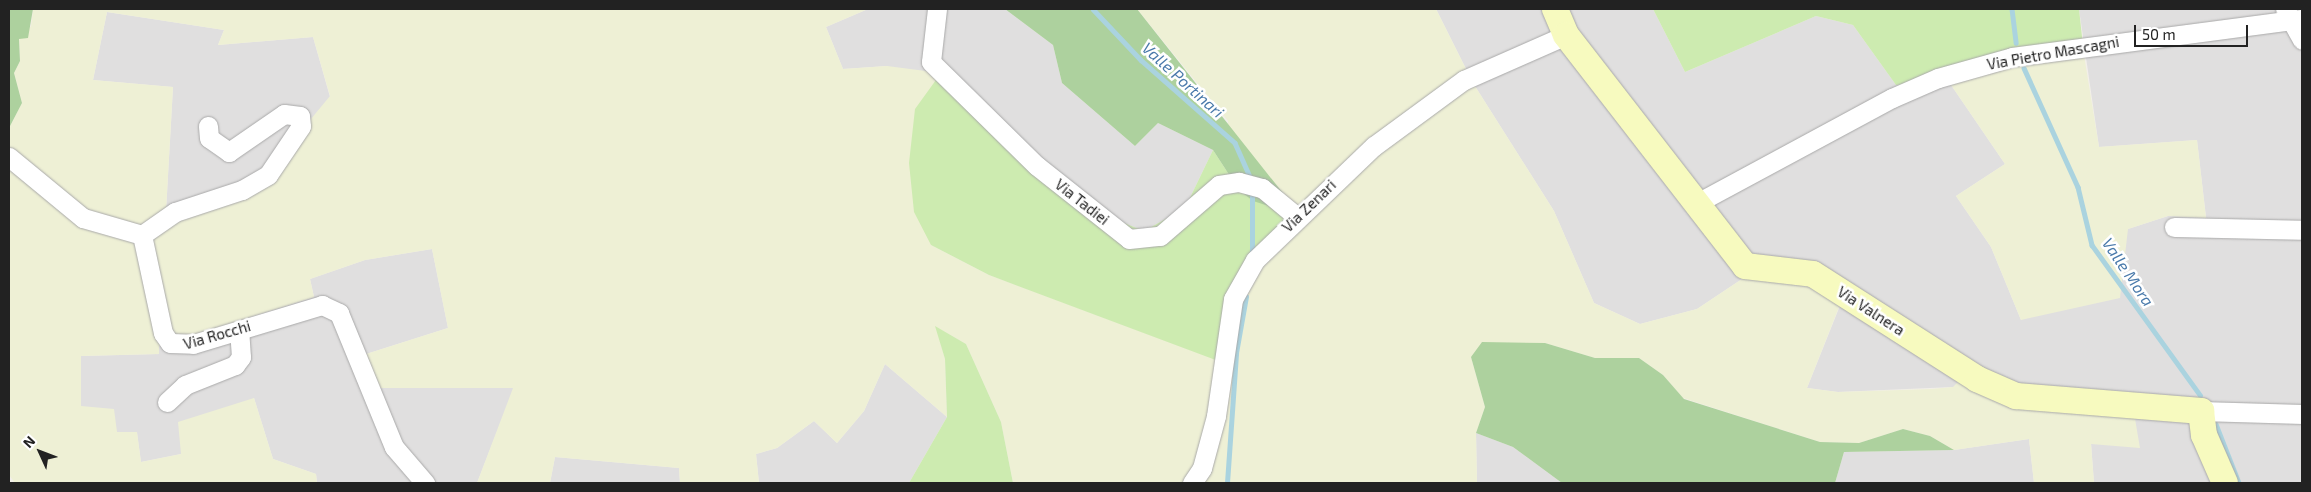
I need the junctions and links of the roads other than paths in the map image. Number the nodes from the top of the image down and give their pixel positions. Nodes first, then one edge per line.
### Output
1 (937, 9) edge
2 (1555, 9) edge
3 (2292, 17) edge
4 (1566, 34) junction
5 (2302, 40) edge
6 (208, 126) dead end
7 (9, 157) edge
8 (1697, 203) junction
9 (1297, 217) junction
10 (2174, 227) dead end
11 (2302, 230) edge
12 (142, 235) junction
13 (239, 330) junction
14 (167, 402) dead end
15 (2200, 411) junction
16 (2302, 414) edge
17 (425, 483) edge
18 (1192, 483) edge
19 (2225, 483) edge

1 - 9 street, Via Tadiei
2 - 4 street, Via Valnera
3 - 5 street
3 - 8 street, Via Pietro Mascagni
4 - 8 street, Via Valnera
4 - 9 street, Via Zenari
6 - 12 street
7 - 12 street
8 - 15 street, Via Valnera
9 - 18 street, Via Zenari
10 - 11 street
12 - 13 street, Via Rocchi
13 - 14 street
13 - 17 street, Via Rocchi
15 - 16 street
15 - 19 street

